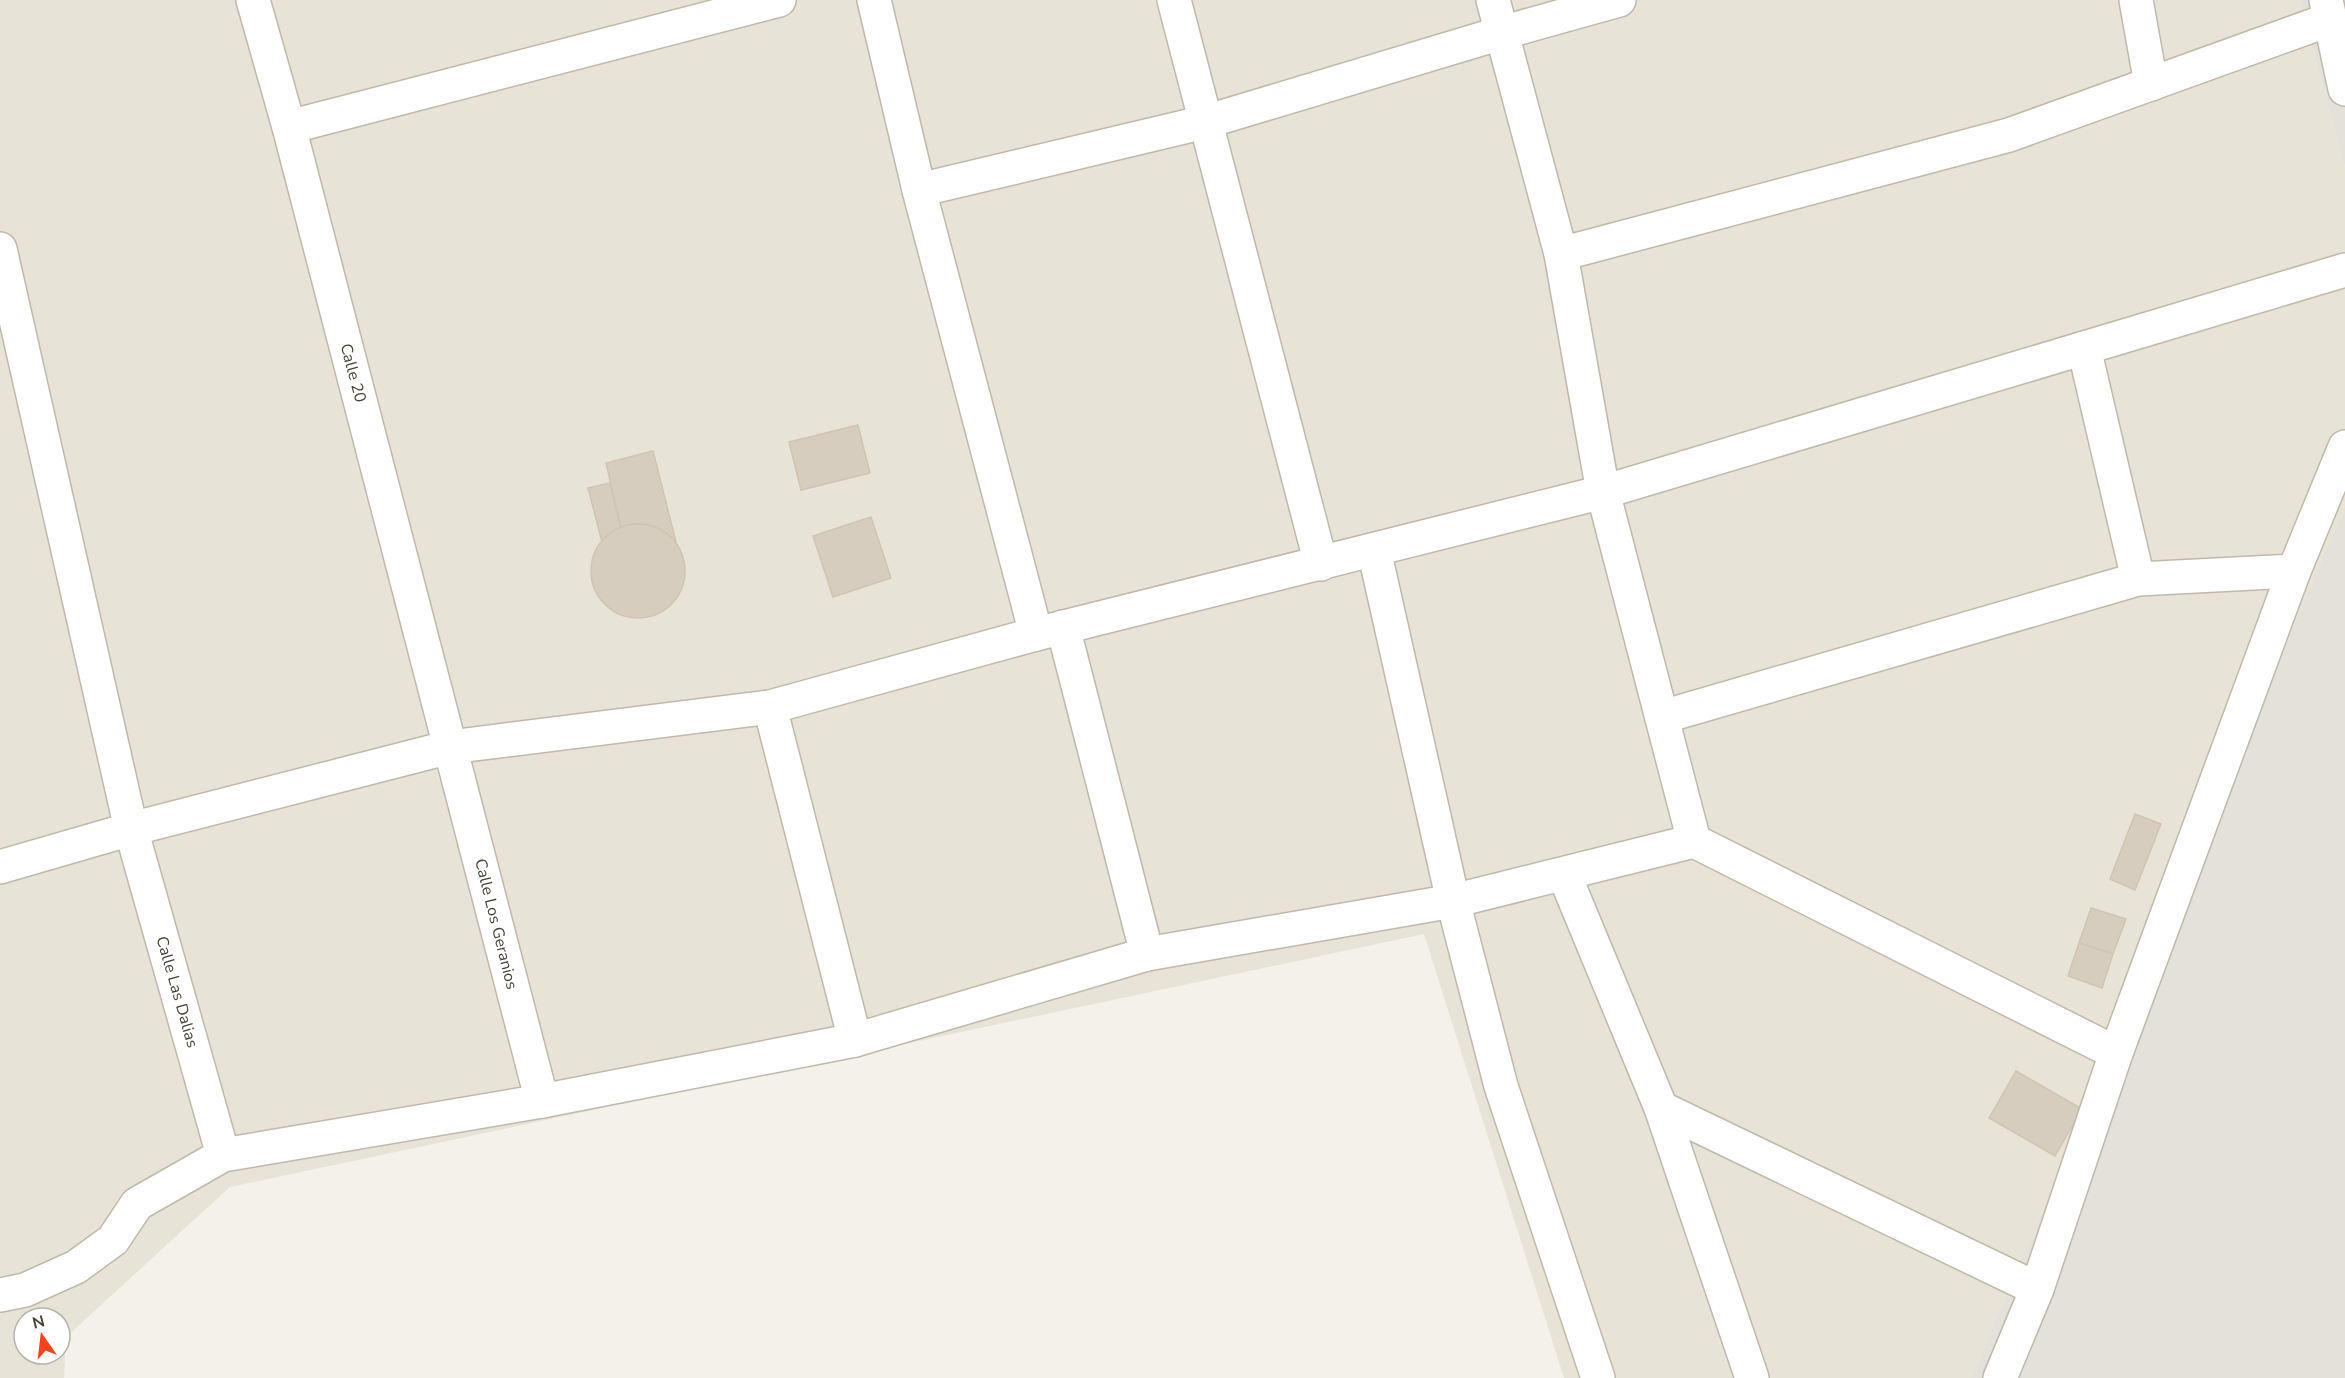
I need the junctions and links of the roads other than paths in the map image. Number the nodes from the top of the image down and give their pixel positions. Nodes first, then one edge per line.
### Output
1 (253, 0) edge
2 (779, 0) edge
3 (874, 0) edge
4 (1174, 0) edge
5 (1493, 0) edge
6 (1620, 0) edge
7 (2136, 0) edge
8 (2329, 10) edge
9 (1501, 33) junction
10 (2151, 84) junction
11 (2345, 89) edge
12 (1205, 122) junction
13 (289, 127) junction
14 (919, 190) junction
15 (0, 249) edge
16 (1561, 254) junction
17 (2345, 270) edge
18 (2084, 348) junction
19 (2345, 447) edge
20 (1603, 492) junction
21 (1374, 550) junction
22 (1321, 564) junction
23 (2294, 571) junction
24 (2138, 579) junction
25 (1049, 631) junction
26 (770, 707) junction
27 (1662, 717) junction
28 (450, 747) junction
29 (131, 829) junction
30 (1694, 841) junction
31 (0, 867) edge
32 (1564, 874) junction
33 (1453, 901) junction
34 (1148, 954) junction
35 (855, 1040) junction
36 (2116, 1053) junction
37 (542, 1101) junction
38 (1661, 1108) junction
39 (223, 1155) junction
40 (2037, 1289) junction
41 (0, 1295) edge
42 (1598, 1378) edge
43 (1752, 1378) edge
44 (2000, 1378) edge

1 - 13 street, Calle 20
2 - 13 street
3 - 14 street
4 - 12 street
5 - 9 street
6 - 9 street
7 - 10 street
8 - 10 street
8 - 11 street
9 - 12 street
9 - 16 street
10 - 16 street
12 - 14 street
12 - 22 street
13 - 28 street, Calle 20
14 - 25 street
15 - 29 street, Calle Las Dalias
16 - 20 street
17 - 18 street
18 - 20 street
18 - 24 street
19 - 23 street
20 - 21 street
20 - 27 street
21 - 22 street
21 - 33 street
22 - 25 street
23 - 24 street
23 - 36 street
24 - 27 street
25 - 26 street
25 - 34 street
26 - 28 street
26 - 35 street
27 - 30 street
28 - 29 street
28 - 37 street, Calle Los Geranios
29 - 31 street
29 - 39 street, Calle Las Dalias
30 - 32 street
30 - 36 street
32 - 33 street
32 - 38 street
33 - 34 street
33 - 42 street
34 - 35 street
35 - 37 street
36 - 40 street
37 - 39 street
38 - 40 street
38 - 43 street
39 - 41 street
40 - 44 street

